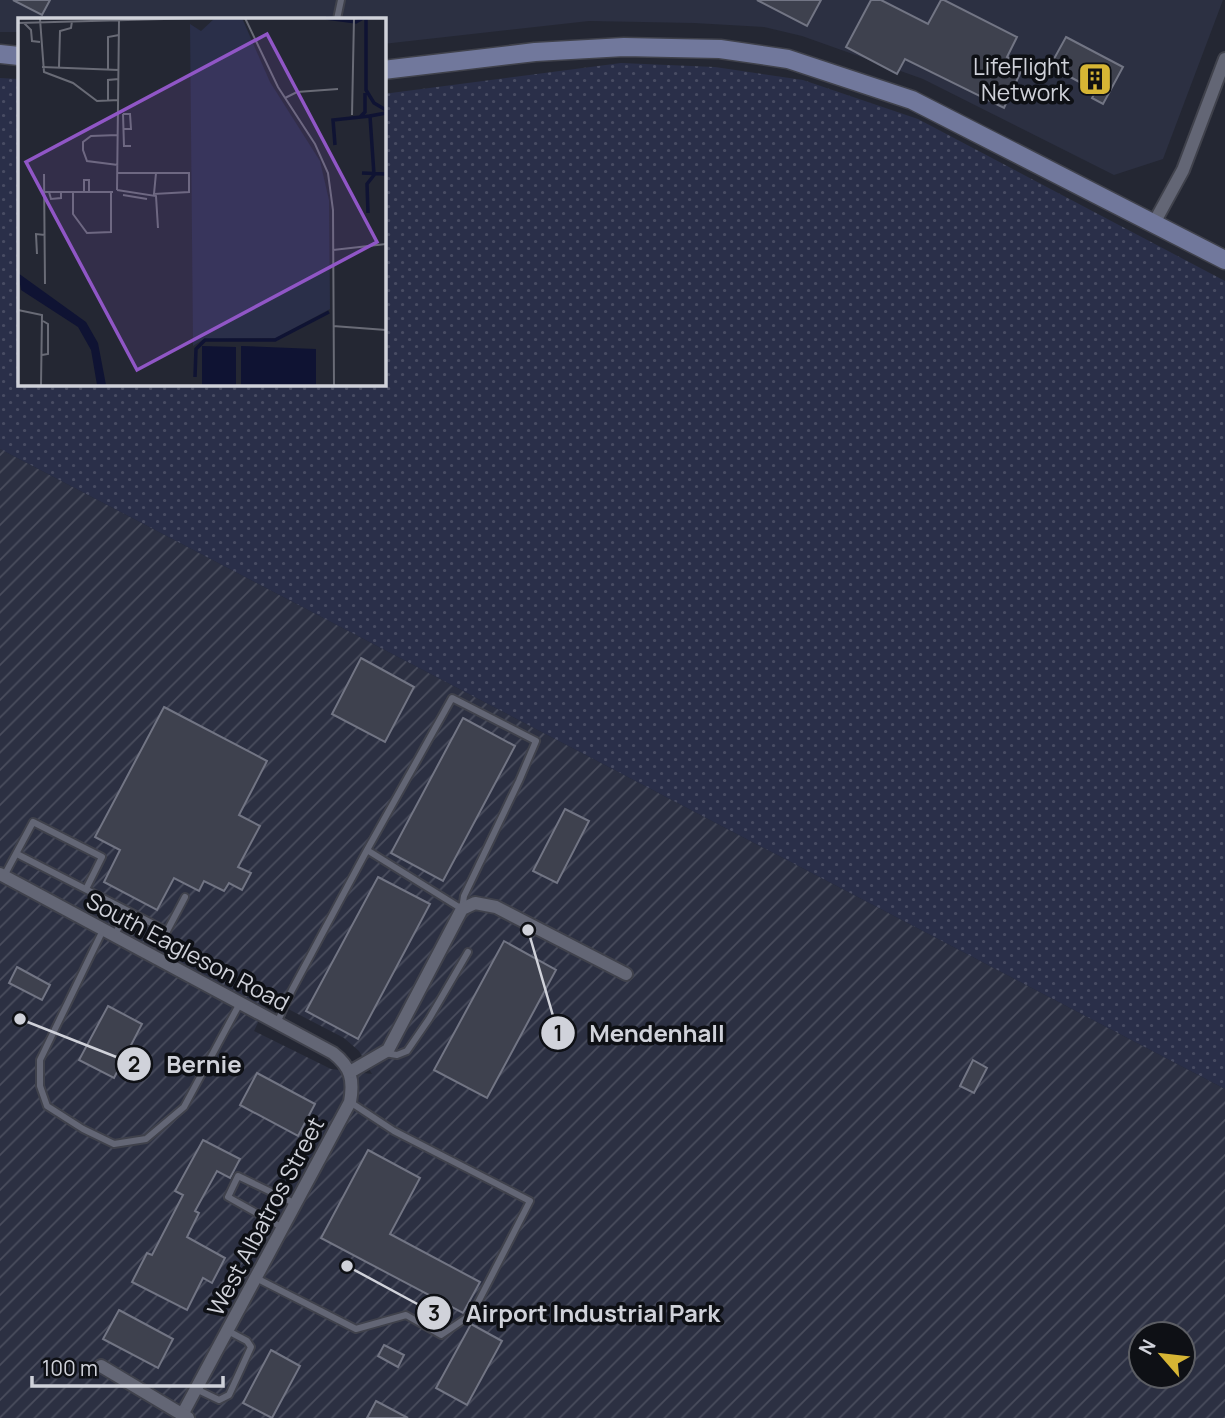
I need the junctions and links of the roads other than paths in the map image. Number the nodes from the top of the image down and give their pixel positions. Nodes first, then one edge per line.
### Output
1 (341, 0) edge
2 (337, 18) edge
3 (0, 54) edge
4 (18, 56) edge
5 (1225, 59) edge
6 (385, 70) edge
7 (1154, 223) junction
8 (1225, 260) edge
9 (367, 850) junction
10 (17, 853) junction
11 (2, 875) edge
12 (86, 889) junction
13 (185, 897) dead end
14 (462, 909) junction
15 (128, 911) junction
16 (109, 933) junction
17 (468, 952) dead end
18 (626, 974) dead end
19 (240, 1003) junction
20 (277, 1023) junction
21 (383, 1053) junction
22 (351, 1072) junction
23 (350, 1102) junction
24 (296, 1204) junction
25 (283, 1228) junction
26 (256, 1278) junction
27 (228, 1331) junction
28 (101, 1366) dead end
29 (197, 1388) junction
30 (186, 1416) edge

1 - 2 lane
3 - 4 main road
5 - 7 street
6 - 7 main road
7 - 8 main road
9 - 14 lane
9 - 14 lane
9 - 20 lane
10 - 11 lane
10 - 12 lane
10 - 12 lane
11 - 16 street, South Eagleson Road
12 - 15 lane
13 - 15 lane
14 - 18 street
14 - 21 street
15 - 16 lane
16 - 19 street, South Eagleson Road
16 - 19 lane
17 - 21 lane
19 - 20 street, South Eagleson Road
20 - 22 street, South Eagleson Road
21 - 22 street
22 - 23 street, West Albatros Street
23 - 24 street, West Albatros Street
23 - 26 lane
24 - 25 street, West Albatros Street
24 - 25 lane
25 - 26 street, West Albatros Street
26 - 27 street, West Albatros Street
27 - 29 street, West Albatros Street
27 - 29 lane
28 - 30 street
29 - 30 street, West Albatros Street

